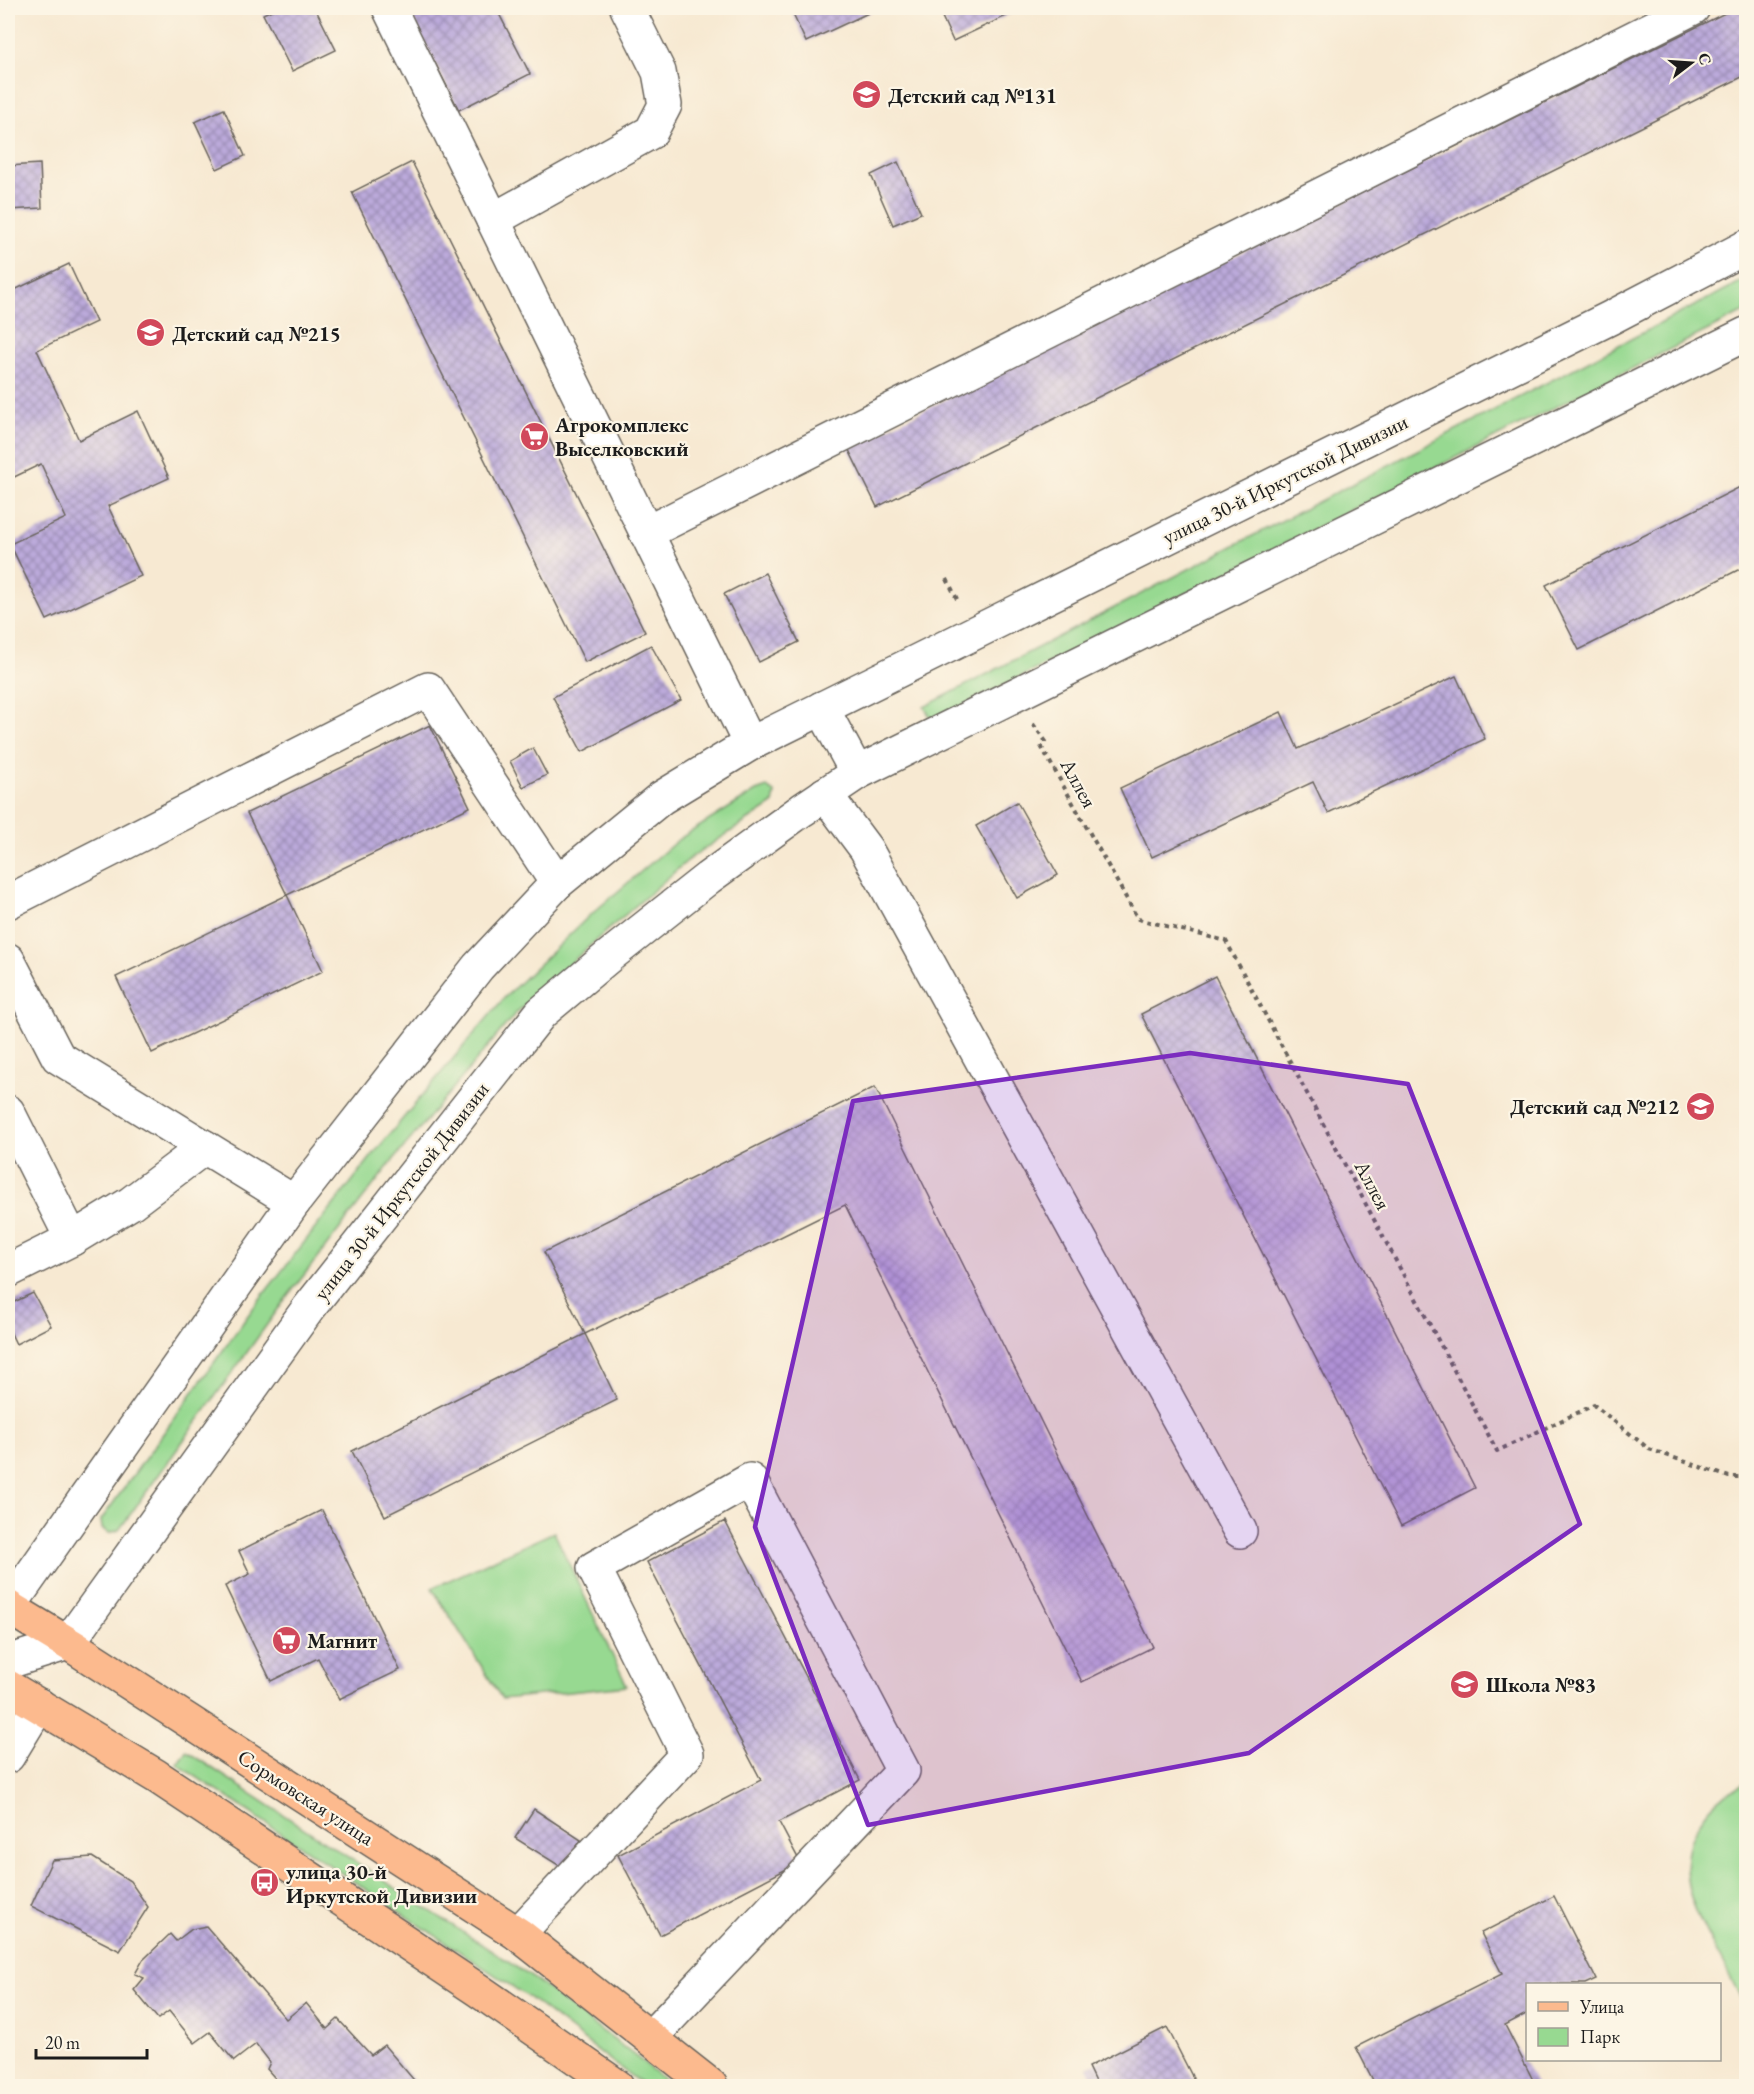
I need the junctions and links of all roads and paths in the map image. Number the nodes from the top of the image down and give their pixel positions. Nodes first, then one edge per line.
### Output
1 (389, 8) edge
2 (627, 8) edge
3 (1693, 8) edge
4 (493, 220) junction
5 (1746, 247) edge
6 (1746, 334) edge
7 (646, 533) junction
8 (822, 708) junction
9 (750, 744) junction
10 (1041, 746) dead end
11 (857, 773) junction
12 (825, 794) junction
13 (557, 883) junction
14 (8, 902) edge
15 (8, 960) edge
16 (8, 1112) edge
17 (205, 1147) junction
18 (294, 1202) junction
19 (72, 1239) junction
20 (8, 1271) edge
21 (1746, 1477) edge
22 (1240, 1531) dead end
23 (8, 1607) edge
24 (68, 1643) junction
25 (8, 1662) edge
26 (8, 1687) edge
27 (39, 1705) junction
28 (8, 1756) edge
29 (518, 1934) junction
30 (651, 2037) junction
31 (617, 2086) edge
32 (711, 2086) edge

1 - 4 street
2 - 4 street
3 - 7 street
4 - 7 street
5 - 8 street, улица 30-й Иркутской Дивизии
6 - 11 street, улица 30-й Иркутской Дивизии
7 - 9 street
8 - 9 street, улица 30-й Иркутской Дивизии
8 - 11 street
9 - 13 street, улица 30-й Иркутской Дивизии
10 - 21 path, Аллея
11 - 12 street, улица 30-й Иркутской Дивизии
12 - 22 street
12 - 24 street, улица 30-й Иркутской Дивизии
13 - 14 street
13 - 18 street, улица 30-й Иркутской Дивизии
15 - 17 street
16 - 19 street
17 - 18 street
17 - 19 street
18 - 23 street, улица 30-й Иркутской Дивизии
19 - 20 street
23 - 24 main road, Сормовская улица
24 - 25 street
24 - 29 main road, Сормовская улица
26 - 27 main road
27 - 28 street
27 - 31 main road
29 - 30 main road, Сормовская улица
29 - 30 street
30 - 32 main road, Сормовская улица

